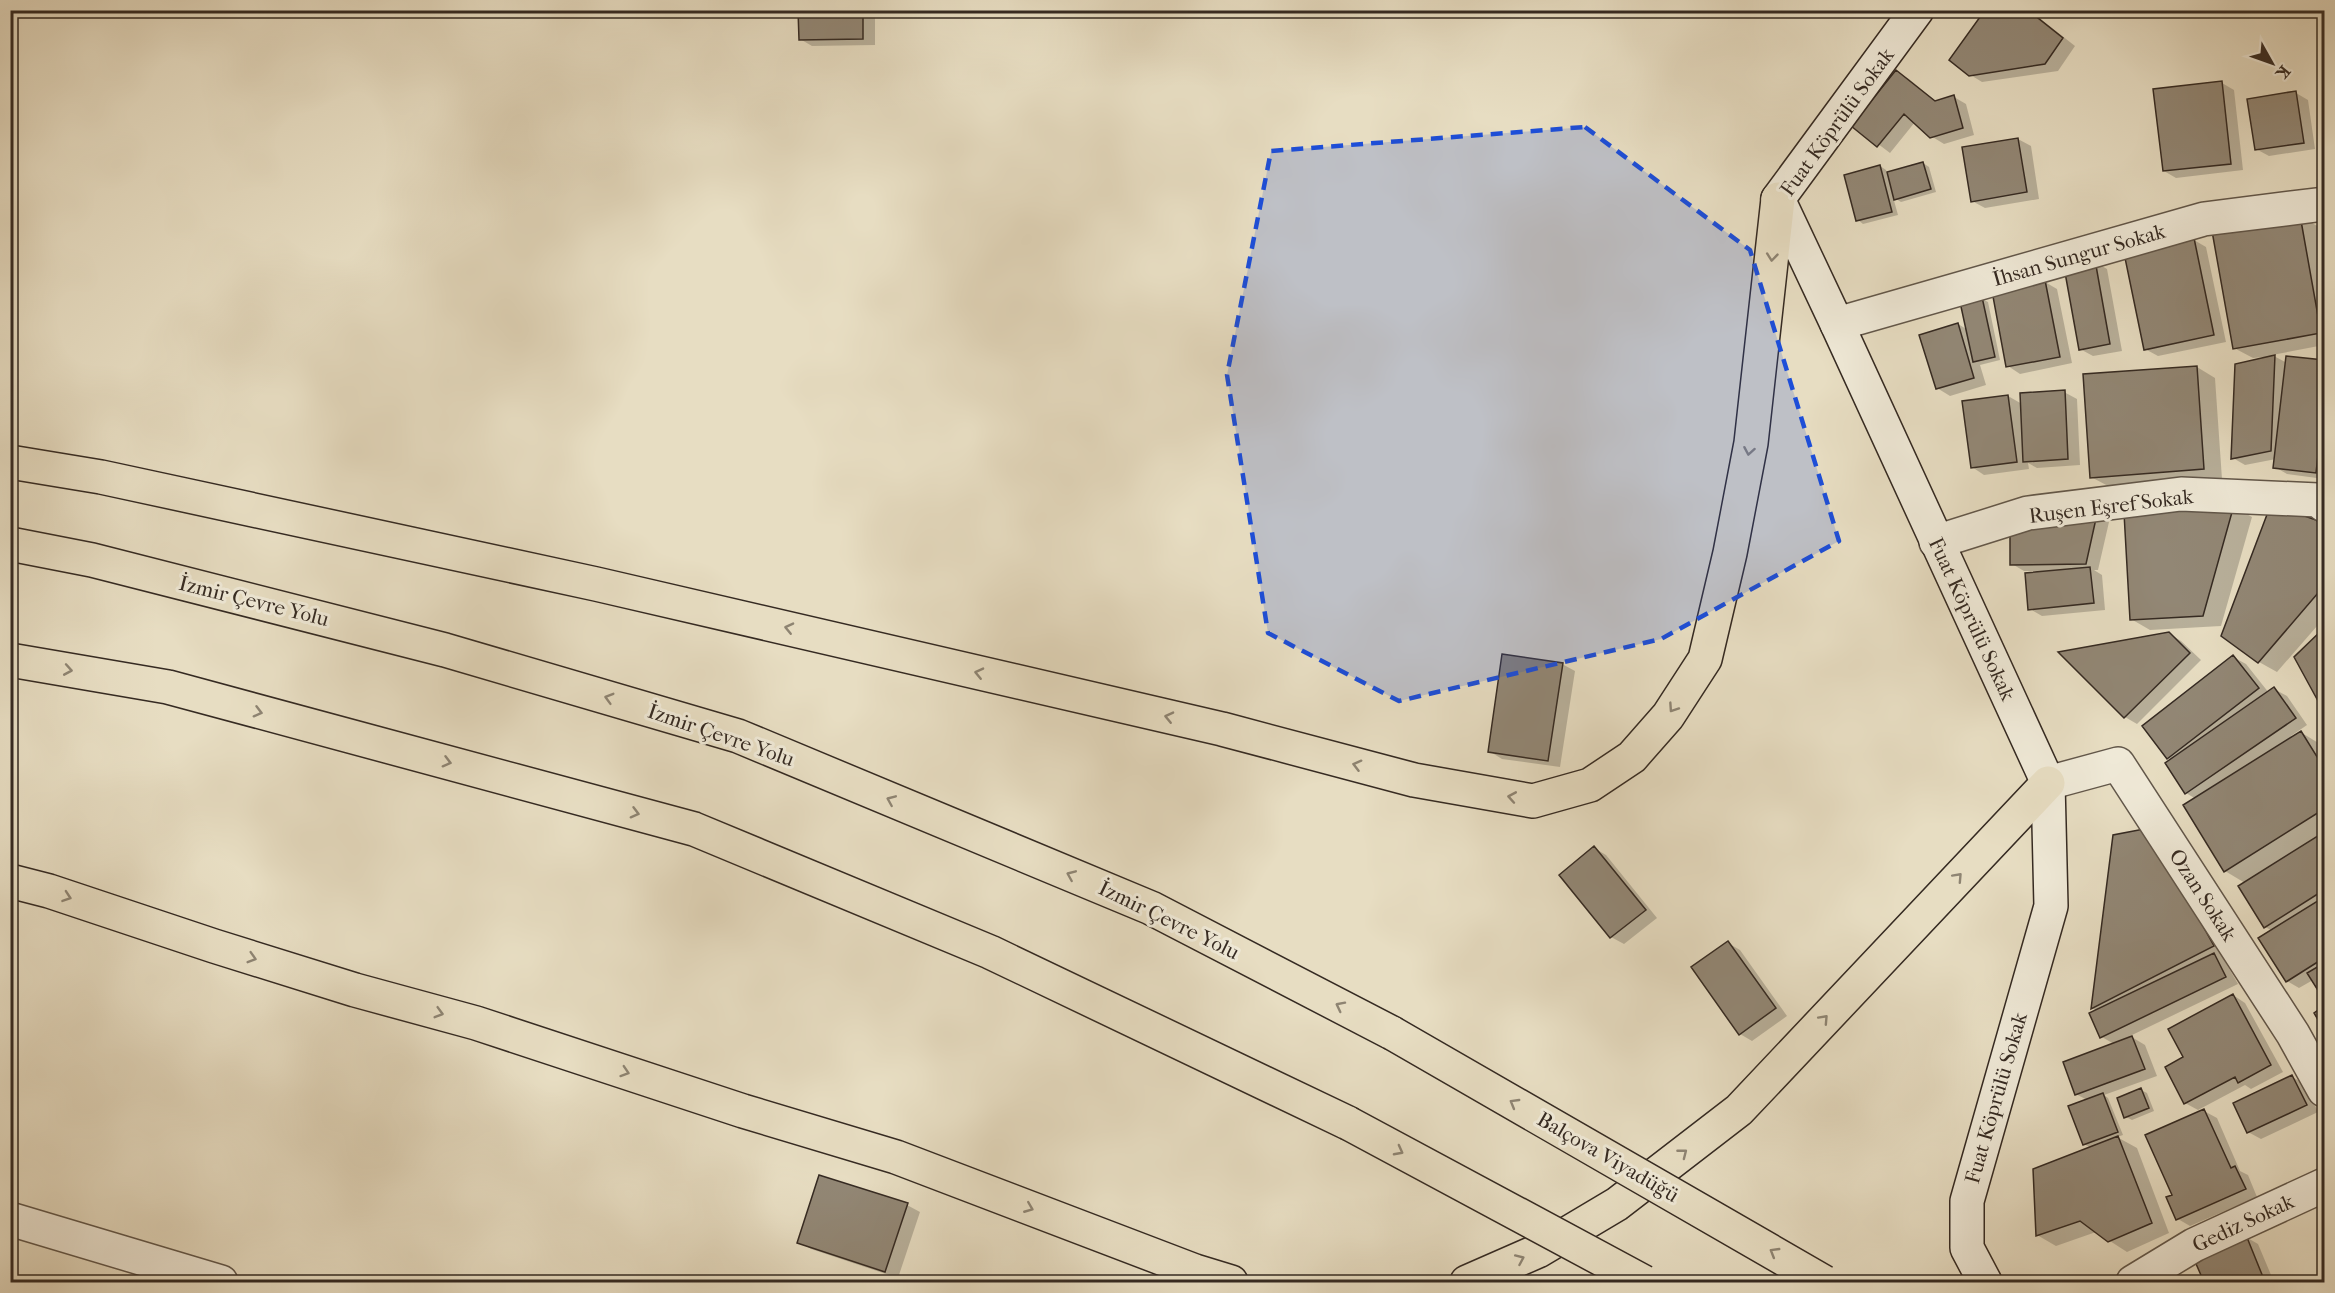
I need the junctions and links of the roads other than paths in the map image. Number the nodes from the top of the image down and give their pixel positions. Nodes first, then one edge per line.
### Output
1 (1917, 10) edge
2 (1778, 199) junction
3 (2325, 204) edge
4 (1838, 324) junction
5 (10, 462) edge
6 (2325, 505) edge
7 (1936, 542) junction
8 (10, 544) edge
9 (10, 660) edge
10 (2048, 783) junction
11 (10, 881) edge
12 (1392, 1033) joint
13 (2325, 1090) edge
14 (2325, 1185) edge
15 (10, 1219) edge
16 (222, 1282) edge
17 (1231, 1282) edge
18 (1467, 1282) edge
19 (1644, 1282) edge
20 (1824, 1282) edge
21 (1985, 1282) edge
22 (2133, 1282) edge

1 - 2 street, Fuat Köprülü Sokak
2 - 4 street, Fuat Köprülü Sokak
2 -> 5 highway
3 - 4 street, İhsan Sungur Sokak
4 - 7 street, Fuat Köprülü Sokak
6 - 7 street, Ruşen Eşref Sokak
7 - 10 street, Fuat Köprülü Sokak
12 -> 8 highway, İzmir Çevre Yolu
9 -> 19 highway, bridge
10 - 13 street, Ozan Sokak
18 -> 10 highway
10 - 21 street, Fuat Köprülü Sokak
11 -> 17 highway
20 -> 12 highway, Balçova Viyadüğü, bridge
14 - 22 street, Gediz Sokak
15 - 16 street

